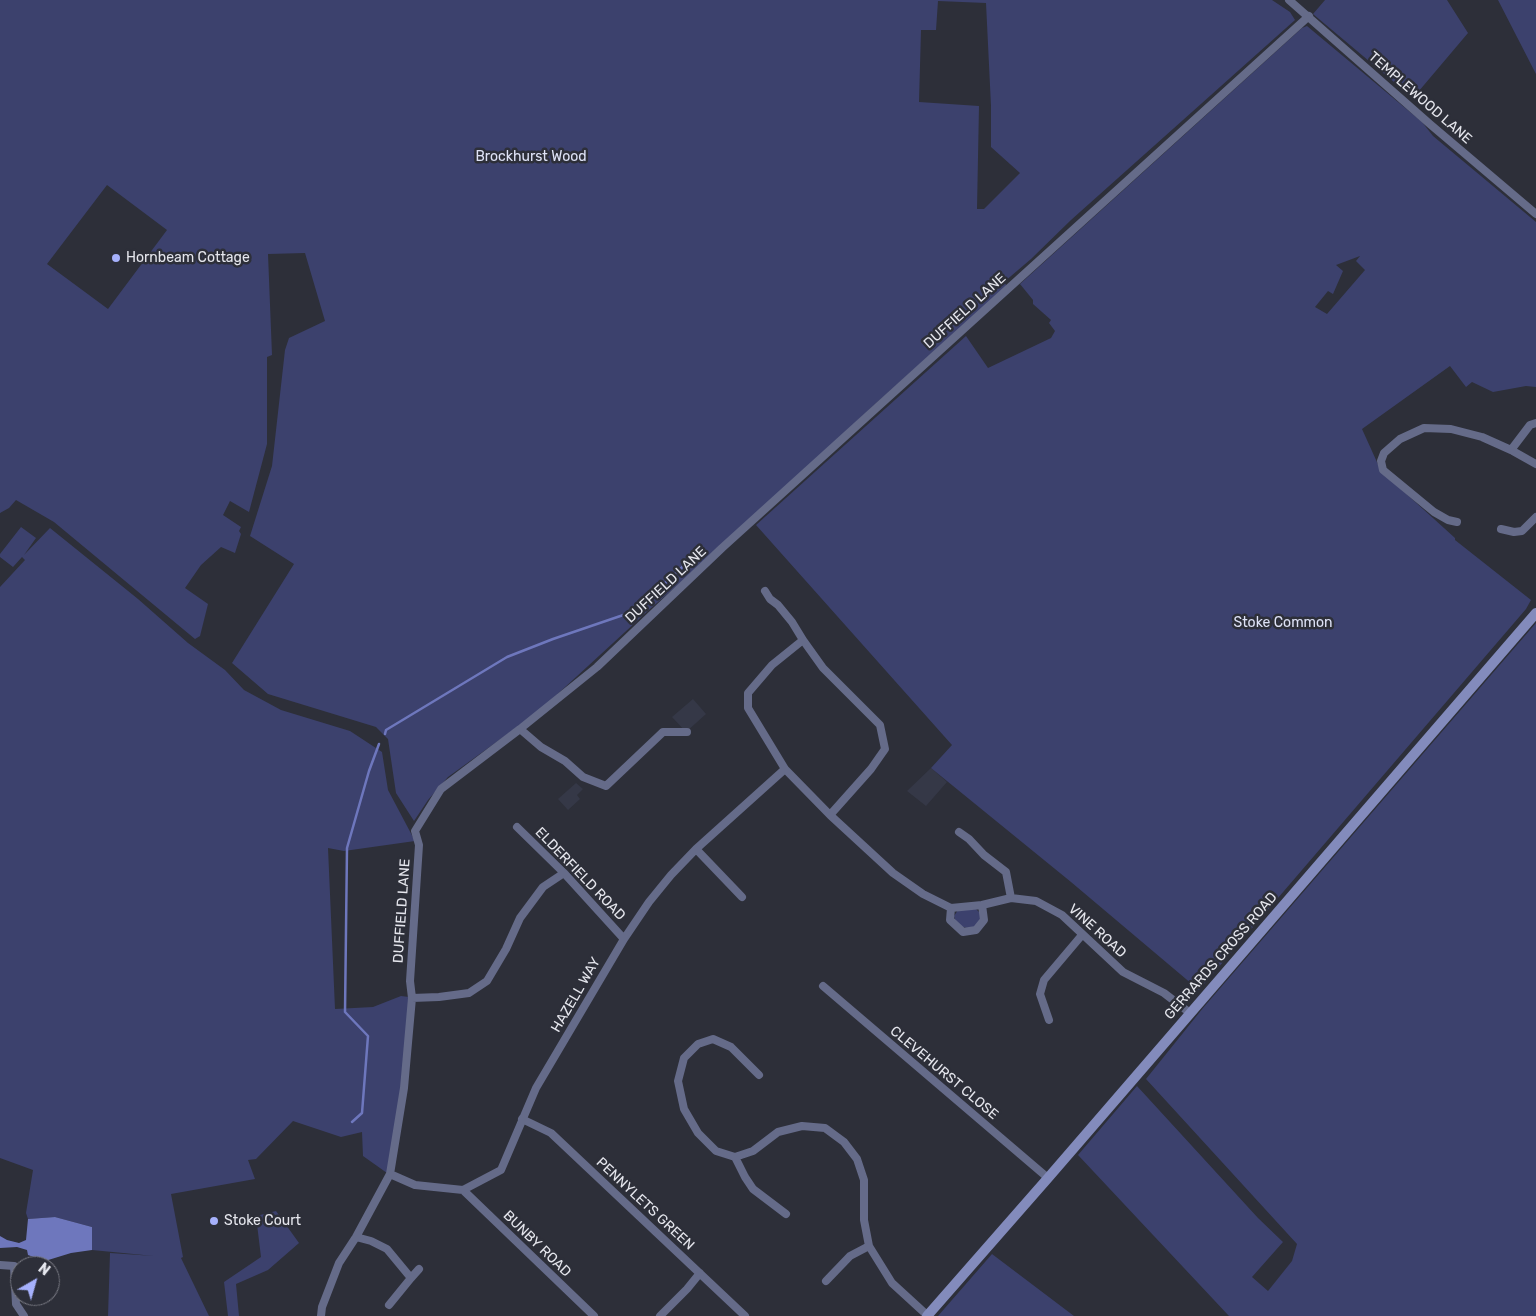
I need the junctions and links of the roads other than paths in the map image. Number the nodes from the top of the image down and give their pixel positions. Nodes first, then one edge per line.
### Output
1 (1289, 0) edge
2 (1309, 16) junction
3 (1536, 214) edge
4 (1536, 423) edge
5 (1511, 450) junction
6 (1536, 464) edge
7 (1536, 517) edge
8 (1457, 522) dead end
9 (1501, 529) dead end
10 (765, 591) dead end
11 (1536, 613) edge
12 (802, 640) junction
13 (520, 729) junction
14 (687, 732) dead end
15 (785, 769) junction
16 (830, 815) junction
17 (518, 827) dead end
18 (959, 832) dead end
19 (696, 850) junction
20 (564, 874) junction
21 (742, 897) dead end
22 (1011, 898) junction
23 (982, 905) junction
24 (951, 908) junction
25 (1082, 935) junction
26 (624, 939) junction
27 (823, 986) dead end
28 (412, 998) junction
29 (1190, 1014) junction
30 (1049, 1020) dead end
31 (759, 1075) dead end
32 (522, 1119) junction
33 (735, 1157) junction
34 (390, 1174) junction
35 (1048, 1178) junction
36 (463, 1190) junction
37 (786, 1214) dead end
38 (356, 1237) junction
39 (869, 1246) junction
40 (0, 1265) edge
41 (419, 1269) dead end
42 (700, 1273) junction
43 (411, 1278) junction
44 (826, 1282) dead end
45 (389, 1304) dead end
46 (24, 1316) edge
47 (321, 1316) edge
48 (594, 1316) edge
49 (660, 1316) edge
50 (745, 1316) edge
51 (927, 1316) edge

1 - 2 street, TEMPLEWOOD LANE
2 - 3 street, TEMPLEWOOD LANE
2 - 13 street, DUFFIELD LANE
4 - 5 street
5 - 6 street
5 - 8 street
7 - 9 street
10 - 12 street
11 - 29 main road, GERRARDS CROSS ROAD
12 - 15 street
12 - 16 street
13 - 14 street
13 - 28 street, DUFFIELD LANE
15 - 16 street
15 - 19 street, HAZELL WAY
16 - 24 street
17 - 20 street, ELDERFIELD ROAD
18 - 22 street
19 - 21 street
19 - 26 street, HAZELL WAY
20 - 26 street, ELDERFIELD ROAD
20 - 28 street
22 - 23 street, VINE ROAD
22 - 25 street, VINE ROAD
23 - 24 street, VINE ROAD
23 - 24 street
25 - 29 street, VINE ROAD
25 - 30 street
26 - 32 street, HAZELL WAY
27 - 35 street, CLEVEHURST CLOSE
28 - 34 street, DUFFIELD LANE
29 - 35 main road, GERRARDS CROSS ROAD
31 - 33 street
32 - 36 street, HAZELL WAY
32 - 42 street, PENNYLETS GREEN
33 - 37 street
33 - 39 street
34 - 36 street
34 - 38 street, DUFFIELD LANE
35 - 51 main road, GERRARDS CROSS ROAD
36 - 48 street, BUNBY ROAD
38 - 43 street
38 - 47 street, DUFFIELD LANE
39 - 44 street
39 - 51 street
40 - 46 street
41 - 43 street
42 - 49 street
42 - 50 street, PENNYLETS GREEN
43 - 45 street

